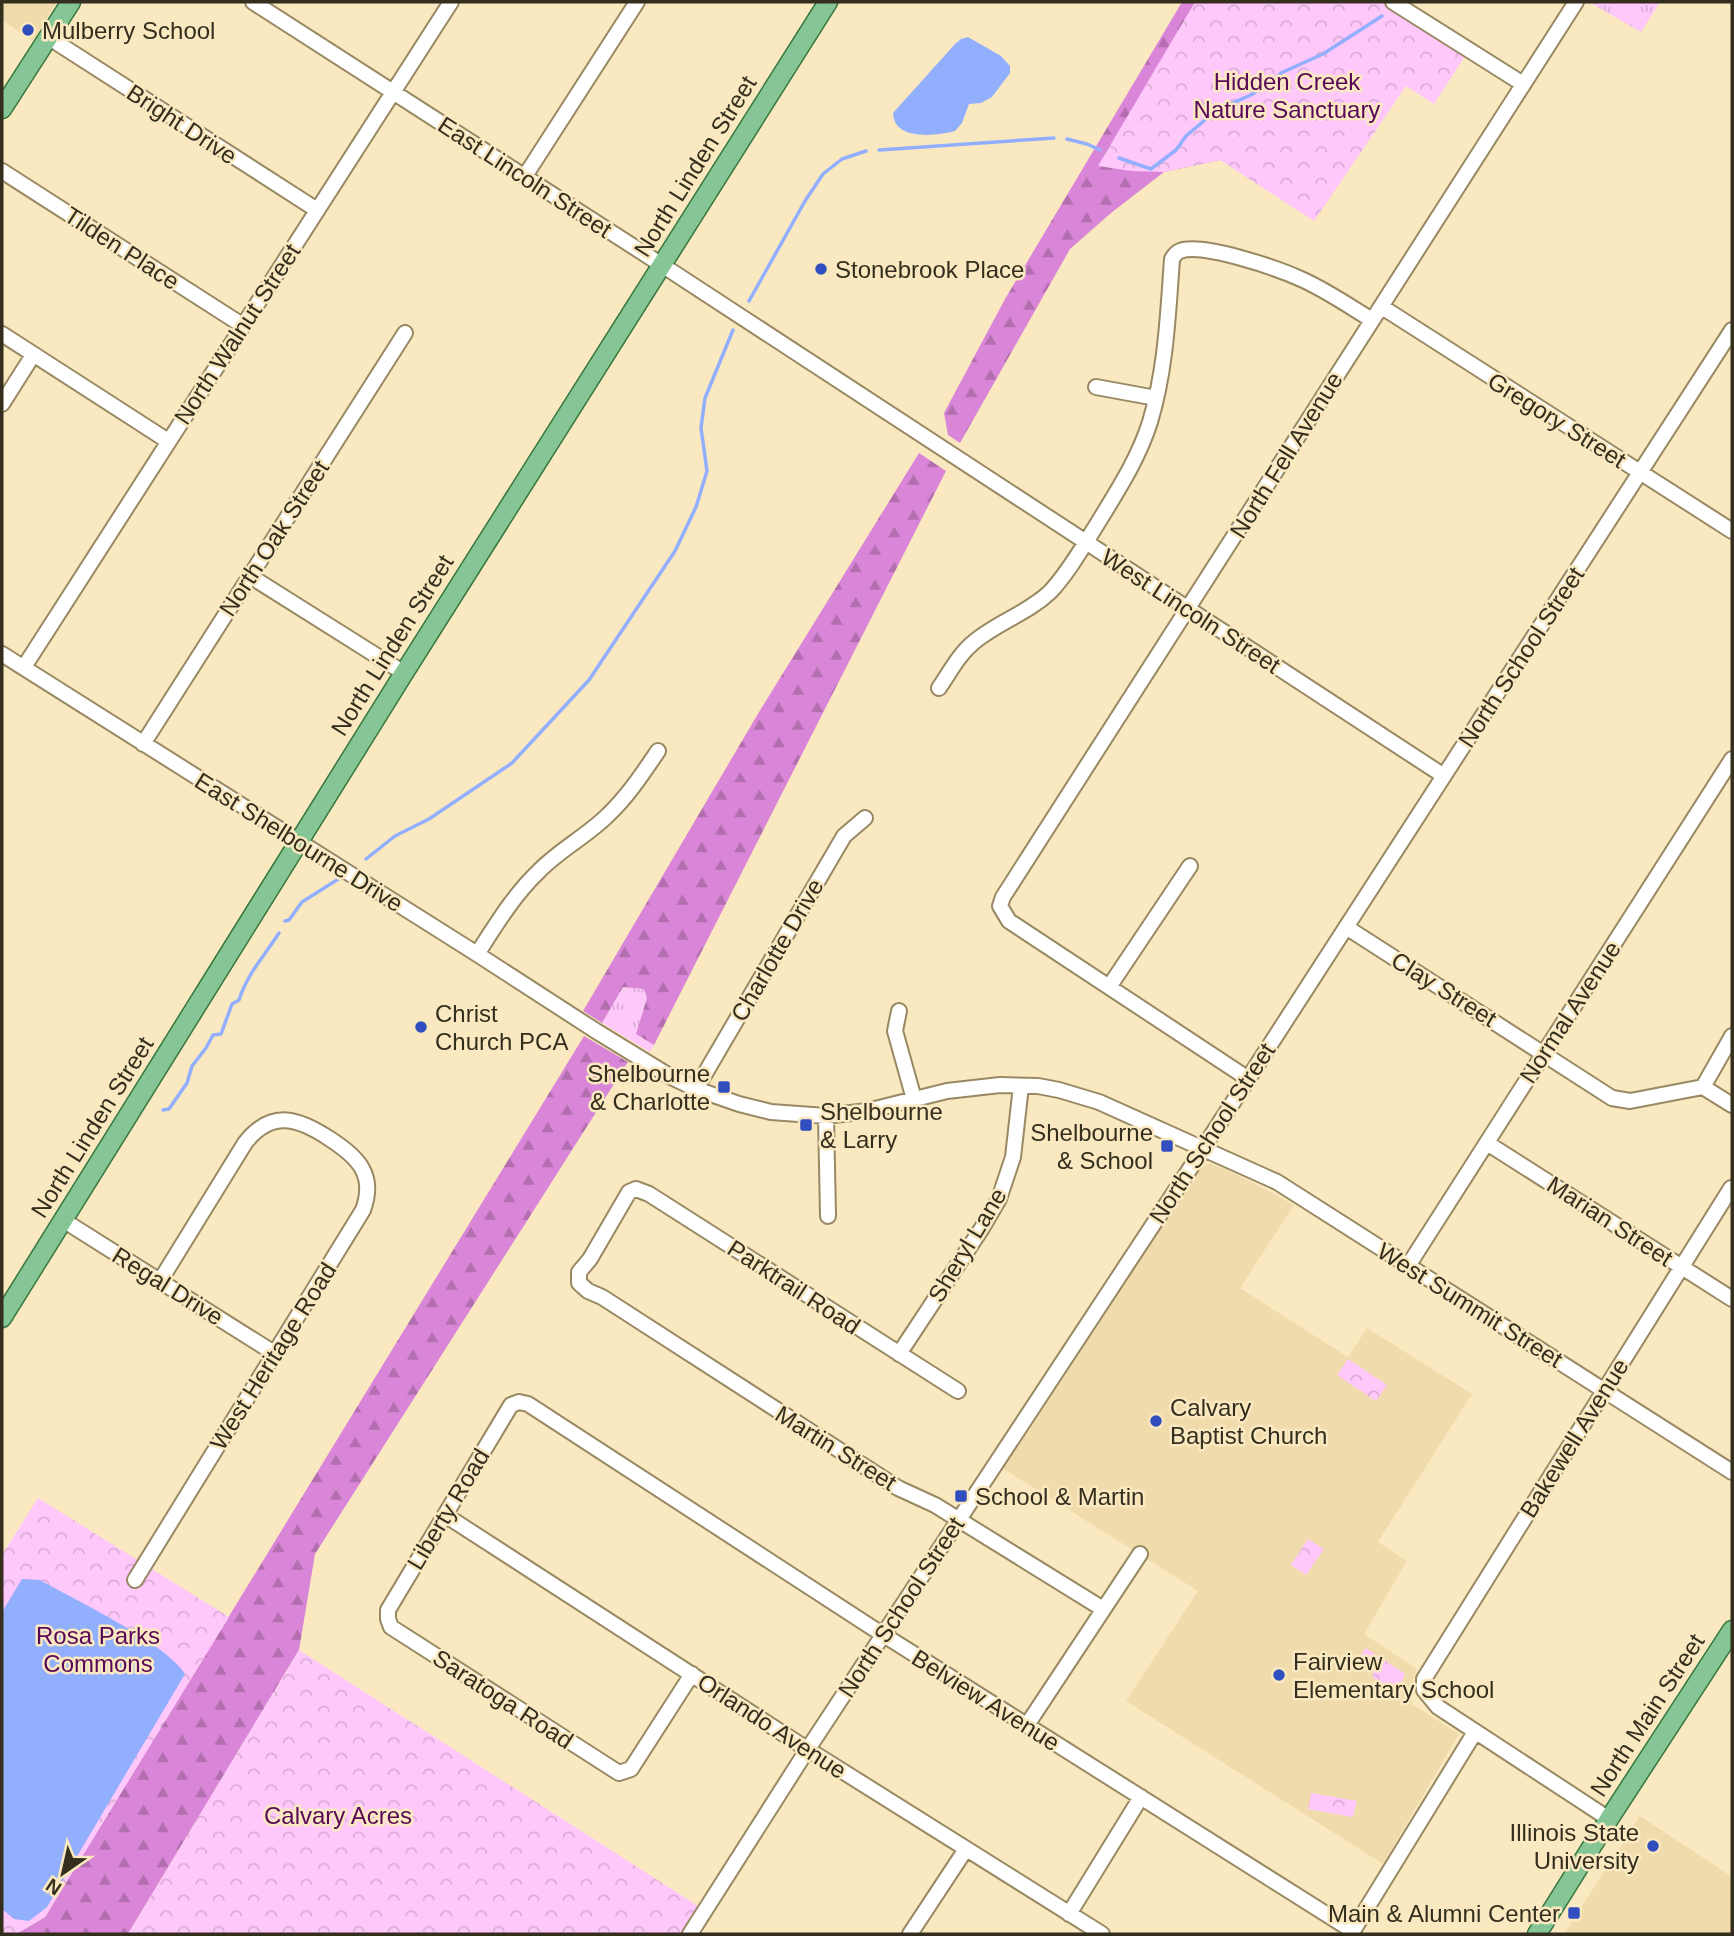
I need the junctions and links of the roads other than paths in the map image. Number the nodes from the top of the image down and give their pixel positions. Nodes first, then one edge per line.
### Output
1 (71, 2) edge
2 (451, 2) edge
3 (637, 2) edge
4 (826, 2) edge
5 (1394, 2) edge
6 (1576, 2) edge
7 (258, 3) edge
8 (48, 37) junction
9 (1522, 85) junction
10 (393, 92) junction
11 (2, 109) edge
12 (2, 172) edge
13 (525, 176) junction
14 (317, 210) junction
15 (662, 265) junction
16 (1382, 307) junction
17 (1372, 320) junction
18 (243, 325) junction
19 (1732, 330) edge
20 (405, 333) dead end
21 (2, 334) edge
22 (33, 355) junction
23 (1096, 387) dead end
24 (1156, 398) junction
25 (2, 404) edge
26 (168, 440) junction
27 (937, 446) joint
28 (1640, 472) junction
29 (1732, 531) edge
30 (1086, 542) junction
31 (250, 576) junction
32 (1188, 608) junction
33 (2, 654) edge
34 (24, 667) junction
35 (404, 673) junction
36 (939, 688) dead end
37 (143, 744) junction
38 (658, 751) dead end
39 (1732, 759) edge
40 (1444, 776) junction
41 (866, 818) dead end
42 (298, 841) junction
43 (1190, 866) dead end
44 (1346, 927) junction
45 (477, 954) junction
46 (1109, 987) junction
47 (899, 1011) dead end
48 (1732, 1036) edge
49 (1543, 1052) junction
50 (1247, 1078) junction
51 (1021, 1086) junction
52 (1703, 1087) junction
53 (696, 1089) junction
54 (914, 1099) junction
55 (1732, 1105) edge
56 (826, 1116) junction
57 (1487, 1143) junction
58 (1203, 1149) junction
59 (1731, 1188) edge
60 (828, 1216) dead end
61 (63, 1220) junction
62 (1408, 1266) junction
63 (1682, 1266) junction
64 (579, 1276) joint
65 (160, 1281) junction
66 (1732, 1299) edge
67 (2, 1318) edge
68 (274, 1353) junction
69 (899, 1354) junction
70 (1604, 1390) junction
71 (958, 1391) dead end
72 (515, 1403) joint
73 (1732, 1472) edge
74 (445, 1515) junction
75 (958, 1520) junction
76 (1140, 1554) dead end
77 (135, 1580) dead end
78 (1103, 1609) junction
79 (388, 1619) joint
80 (1732, 1630) edge
81 (883, 1635) junction
82 (692, 1674) junction
83 (1027, 1725) junction
84 (1475, 1732) junction
85 (807, 1749) junction
86 (1141, 1797) junction
87 (1609, 1819) junction
88 (966, 1849) junction
89 (1069, 1914) junction
90 (1352, 1933) edge
91 (690, 1934) edge
92 (910, 1934) edge
93 (1102, 1934) edge
94 (1537, 1934) edge

1 - 8 main road
2 - 10 street, North Walnut Street
3 - 13 street
4 - 15 main road, North Linden Street
5 - 9 street
6 - 9 street, North Fell Avenue
7 - 10 street, East Lincoln Street
8 - 11 main road
8 - 14 street, Bright Drive
9 - 16 street, North Fell Avenue
10 - 13 street, East Lincoln Street
10 - 14 street, North Walnut Street
12 - 18 street, Tilden Place
13 - 15 street, East Lincoln Street
14 - 18 street, North Walnut Street
15 - 27 street, East Lincoln Street
15 - 35 main road, North Linden Street
16 - 17 street, North Fell Avenue
16 - 28 street, Gregory Street
17 - 24 street
17 - 32 street, North Fell Avenue
18 - 26 street, North Walnut Street
19 - 28 street, North School Street
20 - 31 street, North Oak Street
21 - 22 street
22 - 25 street
22 - 26 street
23 - 24 street
24 - 30 street
26 - 34 street, North Walnut Street
27 - 30 street, West Lincoln Street
28 - 29 street, Gregory Street
28 - 40 street, North School Street
30 - 32 street, West Lincoln Street
30 - 36 street
31 - 35 street
31 - 37 street, North Oak Street
32 - 40 street, West Lincoln Street
32 - 46 street, North Fell Avenue
33 - 34 street, East Shelbourne Drive
34 - 37 street, East Shelbourne Drive
35 - 42 main road, North Linden Street
37 - 42 street, East Shelbourne Drive
38 - 45 street
39 - 49 street, Normal Avenue
40 - 44 street, North School Street
41 - 53 street, Charlotte Drive
42 - 45 street, East Shelbourne Drive
42 - 61 main road, North Linden Street
43 - 46 street
44 - 49 street, Clay Street
44 - 50 street, North School Street
45 - 53 street, East Shelbourne Drive
46 - 50 street
47 - 54 street
48 - 52 street
49 - 52 street, Clay Street
49 - 57 street, Normal Avenue
50 - 58 street, North School Street
51 - 54 street, West Summit Street
51 - 58 street, West Summit Street
51 - 69 street, Sheryl Lane
52 - 55 street
53 - 56 street, East Shelbourne Drive
54 - 56 street, East Shelbourne Drive
56 - 60 street
57 - 62 street, Normal Avenue
57 - 63 street, Marian Street
58 - 62 street, West Summit Street
58 - 75 street, North School Street
59 - 63 street, Bakewell Avenue
61 - 65 street, Regal Drive
61 - 67 main road, North Linden Street
62 - 70 street, West Summit Street
63 - 66 street, Marian Street
63 - 70 street, Bakewell Avenue
64 - 69 street, Parktrail Road
64 - 75 street, Martin Street
65 - 68 street, Regal Drive
65 - 68 street, West Heritage Road
68 - 77 street, West Heritage Road
69 - 71 street, Parktrail Road
70 - 73 street, West Summit Street
70 - 84 street, Bakewell Avenue
72 - 74 street, Liberty Road
72 - 81 street, Belview Avenue
74 - 79 street, Liberty Road
74 - 82 street, Orlando Avenue
75 - 78 street, Martin Street
75 - 81 street, North School Street
76 - 78 street
78 - 83 street
79 - 82 street, Saratoga Road
80 - 87 main road, North Main Street
81 - 83 street, Belview Avenue
81 - 85 street, North School Street
82 - 85 street, Orlando Avenue
83 - 86 street, Belview Avenue
84 - 87 street
84 - 90 street
85 - 88 street, Orlando Avenue
85 - 91 street, North School Street
86 - 89 street
86 - 90 street, Belview Avenue
87 - 94 main road, North Main Street
88 - 89 street, Orlando Avenue
88 - 92 street
89 - 93 street, Orlando Avenue

